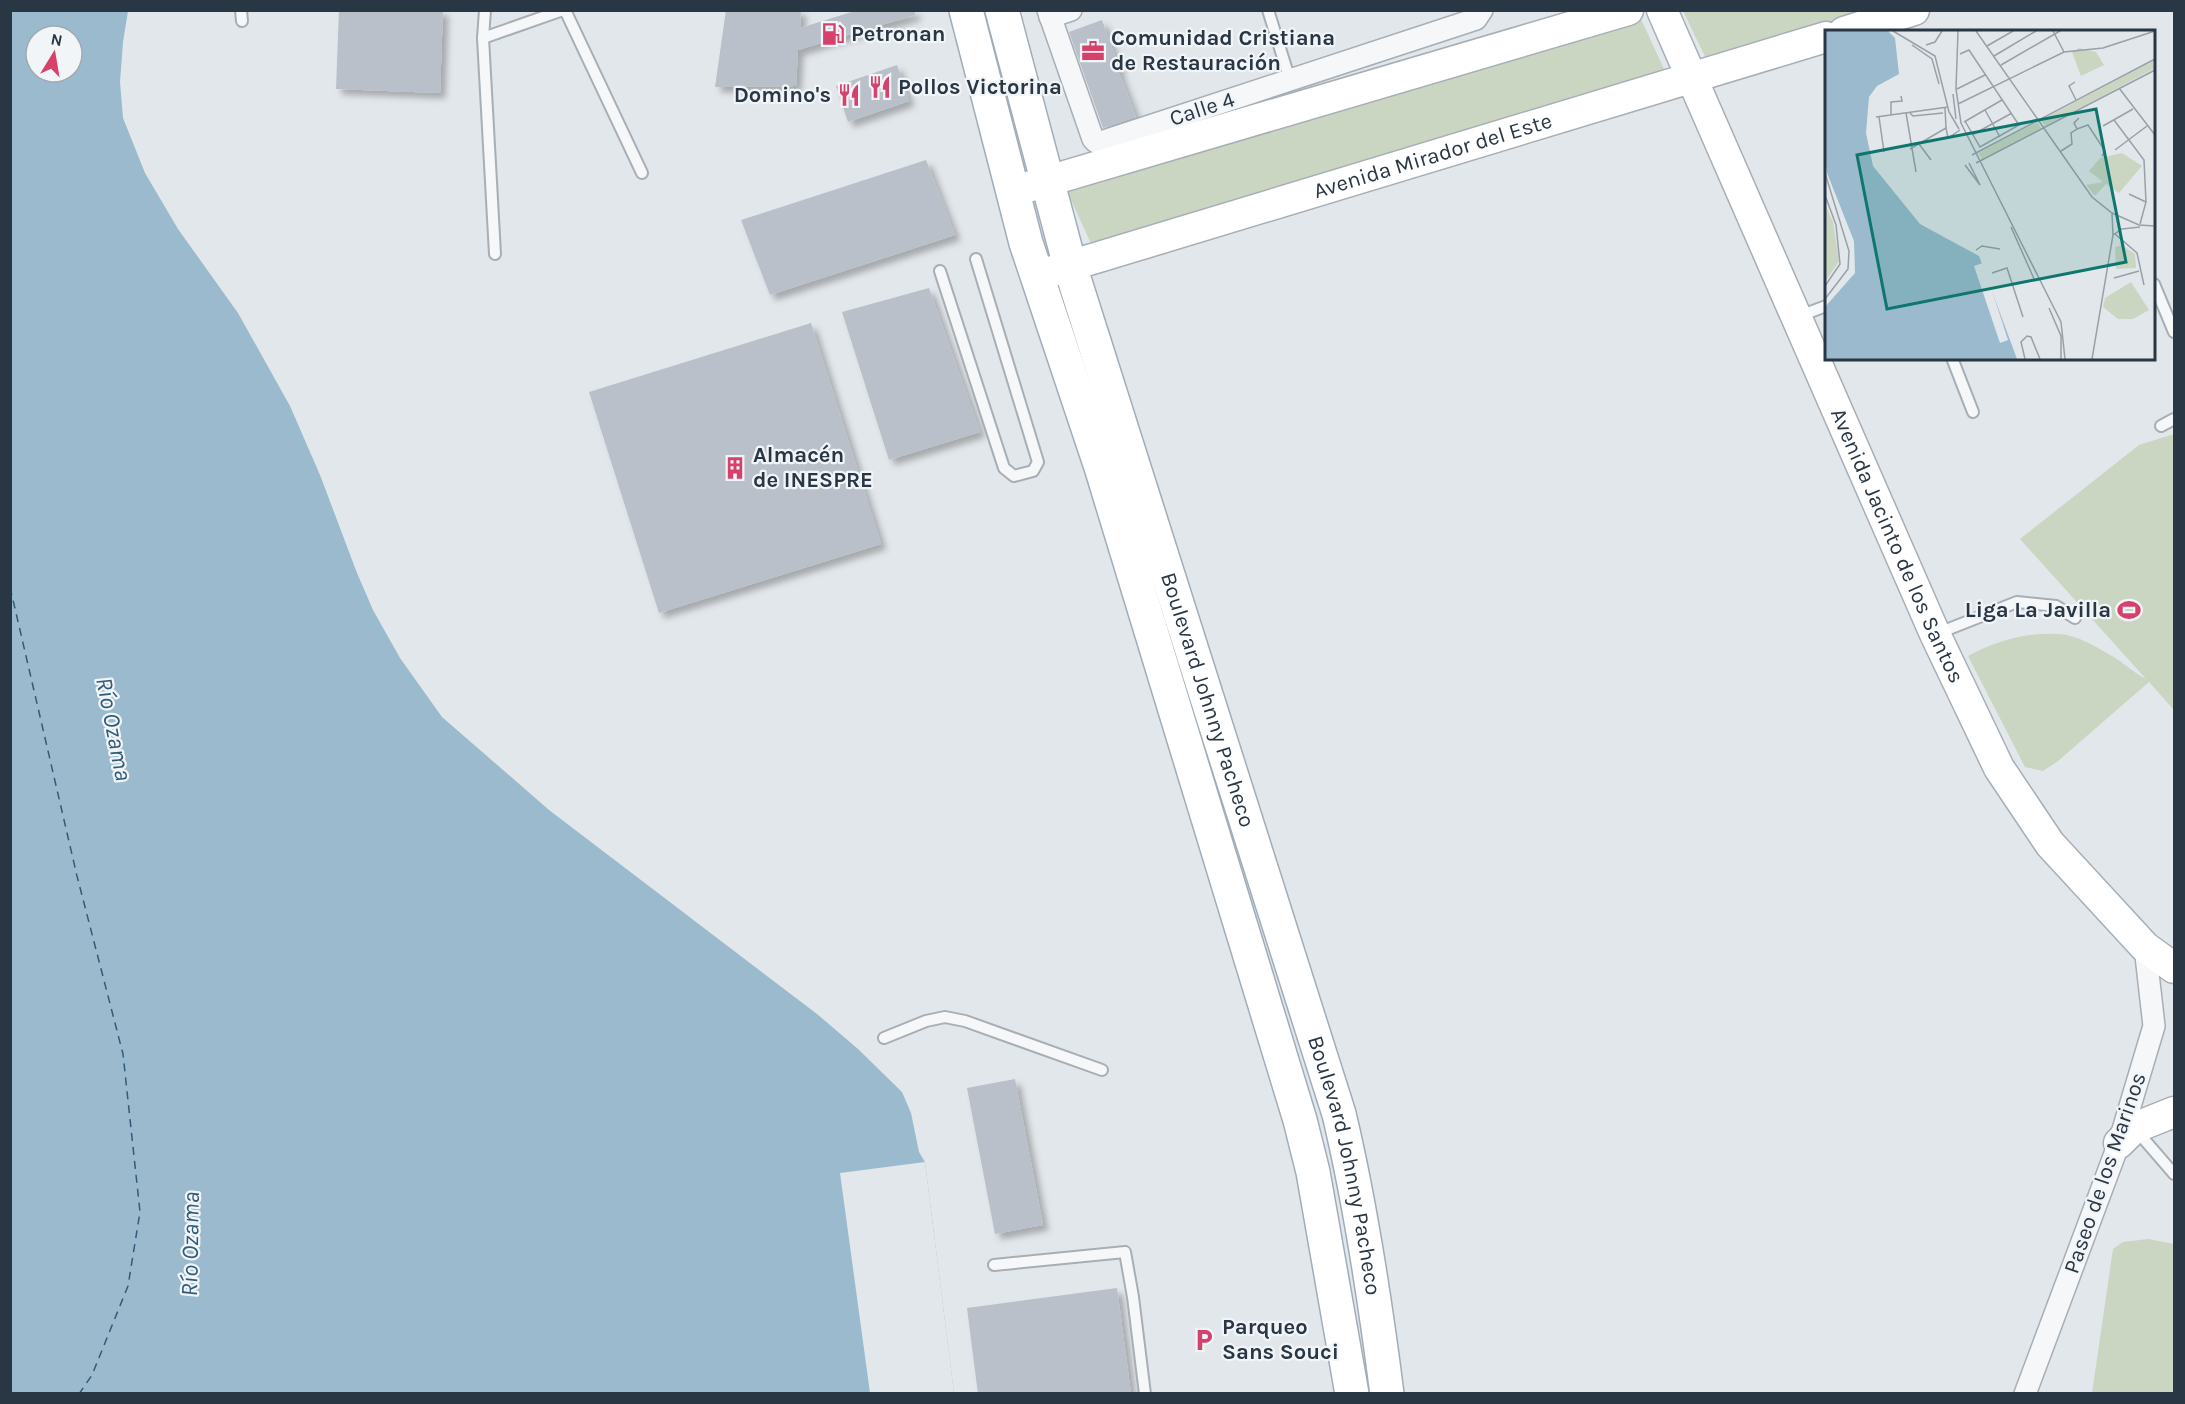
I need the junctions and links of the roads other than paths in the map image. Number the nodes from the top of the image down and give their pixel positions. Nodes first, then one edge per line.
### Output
1 (485, 10) edge
2 (564, 10) edge
3 (966, 10) edge
4 (1002, 10) edge
5 (1071, 10) edge
6 (1268, 10) edge
7 (1628, 10) edge
8 (1662, 10) edge
9 (1914, 10) edge
10 (1049, 14) edge
11 (1479, 15) edge
12 (1850, 30) edge
13 (483, 38) junction
14 (1825, 38) edge
15 (1690, 77) junction
16 (1290, 80) junction
17 (642, 173) dead end
18 (1047, 182) junction
19 (1014, 191) junction
20 (495, 254) dead end
21 (976, 259) dead end
22 (1070, 266) junction
23 (940, 271) dead end
24 (1038, 275) junction
25 (2155, 286) edge
26 (1825, 307) edge
27 (1797, 317) junction
28 (2175, 332) edge
29 (1953, 360) edge
30 (1973, 412) dead end
31 (2175, 418) edge
32 (2161, 426) dead end
33 (2075, 618) dead end
34 (1935, 634) junction
35 (2145, 947) junction
36 (2175, 968) edge
37 (884, 1038) dead end
38 (1102, 1070) dead end
39 (2175, 1112) edge
40 (2127, 1135) junction
41 (1328, 1152) junction
42 (2175, 1174) edge
43 (994, 1265) dead end
44 (1145, 1394) edge
45 (1352, 1394) edge
46 (1387, 1394) edge
47 (2025, 1394) edge

1 - 13 lane
2 - 13 lane
2 - 17 lane
3 - 19 main road, Boulevard Johnny Pacheco
4 - 18 main road, Boulevard Johnny Pacheco
5 - 10 street
6 - 16 lane
7 - 18 street
8 - 15 street, Avenida Jacinto de los Santos
9 - 12 street
10 - 16 street, Calle 4
11 - 16 street, Calle 4
13 - 20 lane
14 - 15 street, Avenida Mirador del Este
15 - 22 street, Avenida Mirador del Este
15 - 27 street, Avenida Jacinto de los Santos
18 - 19 street
18 - 22 main road, Boulevard Johnny Pacheco
19 - 24 main road, Boulevard Johnny Pacheco
21 - 23 lane
22 - 24 street, Avenida Mirador del Este
22 - 41 main road, Boulevard Johnny Pacheco
24 - 41 main road, Boulevard Johnny Pacheco
25 - 28 lane
26 - 27 lane
27 - 34 street, Avenida Jacinto de los Santos
29 - 30 lane
31 - 32 lane
33 - 34 lane
34 - 35 street, Avenida Jacinto de los Santos
35 - 36 street, Avenida Jacinto de los Santos
35 - 40 street, Paseo de los Marinos
37 - 38 lane
39 - 40 street
40 - 42 lane
40 - 47 street, Paseo de los Marinos
41 - 45 main road, Boulevard Johnny Pacheco
41 - 46 main road, Boulevard Johnny Pacheco
43 - 44 lane

